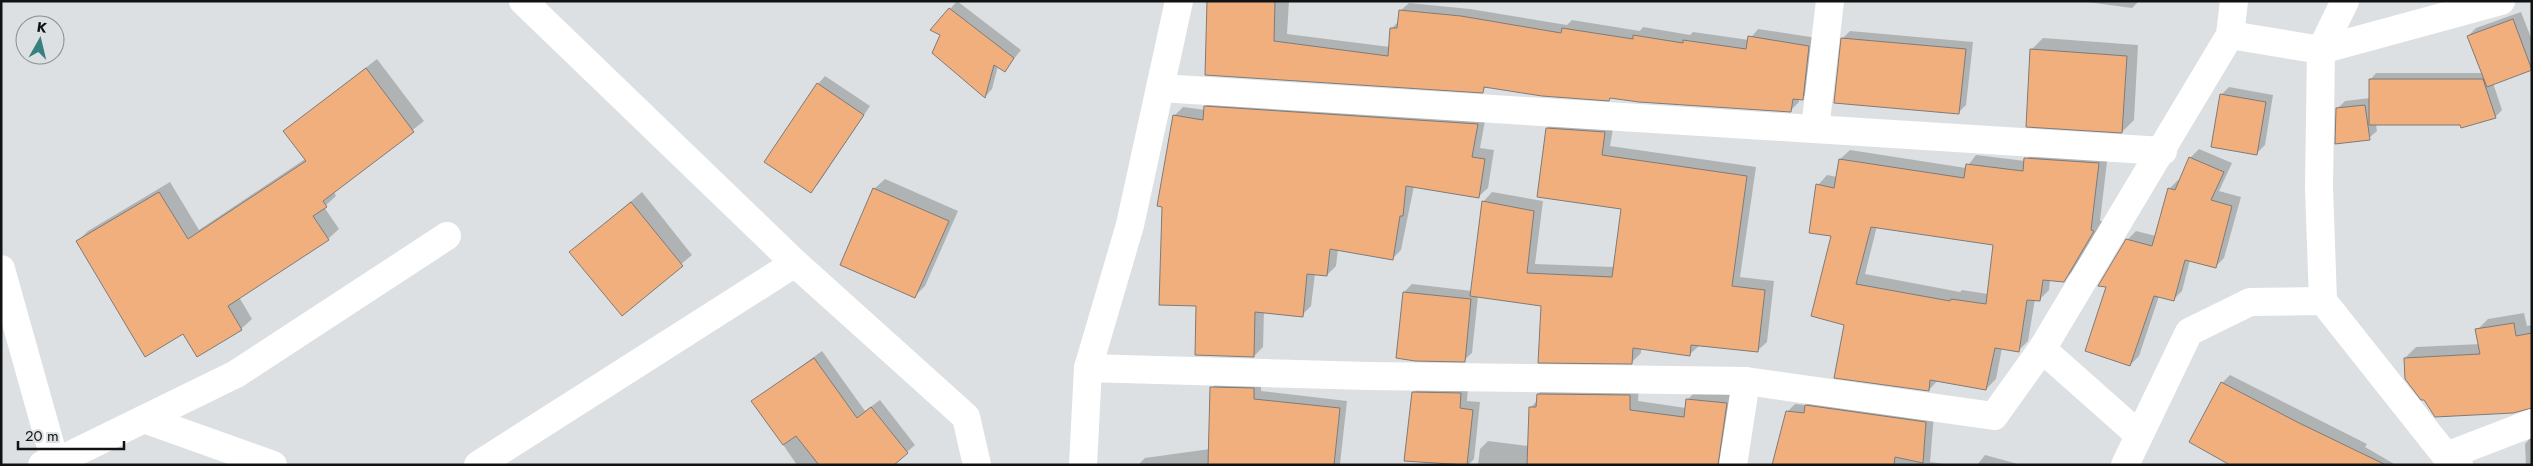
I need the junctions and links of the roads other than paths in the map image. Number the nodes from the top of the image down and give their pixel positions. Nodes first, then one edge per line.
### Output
1 (523, 1) edge
2 (1179, 1) edge
3 (1830, 1) edge
4 (2234, 1) edge
5 (2345, 1) edge
6 (2501, 1) edge
7 (2230, 35) junction
8 (2321, 50) junction
9 (1160, 88) junction
10 (1816, 129) junction
11 (2162, 151) junction
12 (447, 236) dead end
13 (795, 263) junction
14 (1, 269) edge
15 (2322, 301) junction
16 (2042, 350) junction
17 (1088, 368) junction
18 (1746, 381) junction
19 (144, 419) junction
20 (2532, 423) edge
21 (2139, 436) junction
22 (2453, 460) edge
23 (51, 464) edge
24 (274, 465) edge
25 (478, 465) edge
26 (977, 465) edge
27 (1083, 465) edge
28 (1733, 465) edge
29 (2125, 465) edge

1 - 13 street
2 - 9 street
3 - 10 street
4 - 7 street
5 - 8 street
6 - 8 street
7 - 8 street
7 - 11 street
8 - 15 street
9 - 10 street
9 - 17 street
10 - 11 street
11 - 16 street
12 - 19 street
13 - 25 street
13 - 26 street
14 - 23 street
15 - 21 street
15 - 22 street
16 - 18 street
16 - 21 street
17 - 18 street
17 - 27 street
18 - 28 street
19 - 23 street
19 - 24 street
20 - 22 street
21 - 29 street

